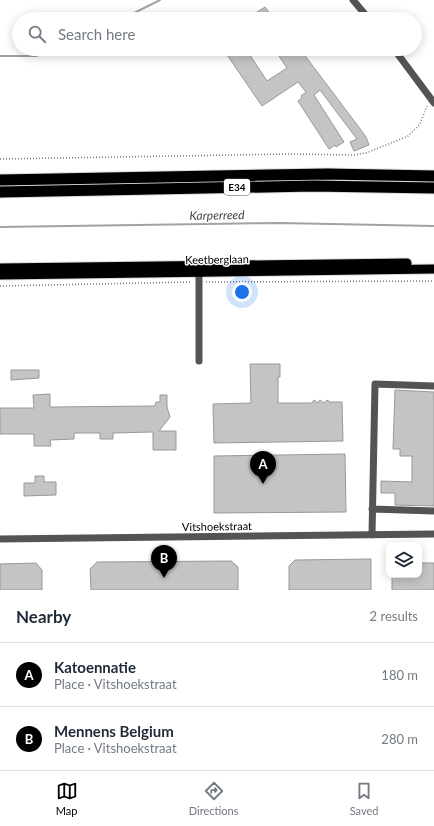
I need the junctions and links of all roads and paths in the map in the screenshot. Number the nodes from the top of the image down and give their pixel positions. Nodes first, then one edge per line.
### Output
1 (354, 0) edge
2 (363, 12) edge
3 (399, 56) edge
4 (432, 101) edge
5 (0, 160) edge
6 (434, 176) edge
7 (0, 180) edge
8 (434, 188) edge
9 (0, 192) edge
10 (434, 263) edge
11 (0, 268) edge
12 (434, 269) edge
13 (199, 271) junction
14 (0, 275) edge
15 (434, 281) edge
16 (199, 282) junction
17 (0, 286) edge
18 (199, 361) dead end
19 (434, 386) edge
20 (372, 509) junction
21 (434, 511) edge
22 (434, 534) edge
23 (372, 535) junction
24 (0, 539) edge

1 - 2 street
3 - 4 street
4 - 5 path
6 - 7 highway, E34
8 - 9 highway, E34
10 - 11 main road, Keetberglaan
12 - 13 main road, Keetberglaan
13 - 14 main road, Keetberglaan
13 - 16 street
15 - 16 path
16 - 17 path
16 - 18 street
19 - 20 street
20 - 21 street
20 - 23 street
22 - 23 street, Vitshoekstraat
23 - 24 street, Vitshoekstraat

